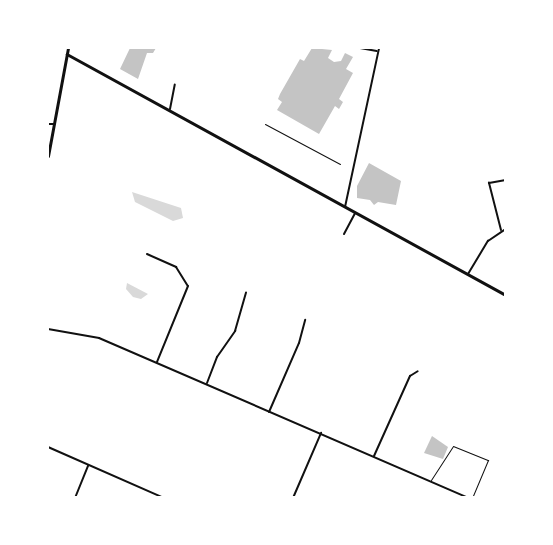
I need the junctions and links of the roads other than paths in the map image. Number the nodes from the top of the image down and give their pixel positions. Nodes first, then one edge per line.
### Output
1 (68, 48) edge
2 (360, 48) edge
3 (379, 48) edge
4 (378, 51) junction
5 (67, 54) junction
6 (176, 84) dead end
7 (170, 109) junction
8 (48, 124) edge
9 (54, 124) junction
10 (264, 124) dead end
11 (48, 156) edge
12 (340, 164) dead end
13 (506, 180) edge
14 (345, 207) junction
15 (355, 213) junction
16 (506, 229) edge
17 (501, 230) junction
18 (344, 234) dead end
19 (147, 254) dead end
20 (468, 274) junction
21 (246, 293) dead end
22 (506, 295) edge
23 (305, 320) dead end
24 (48, 329) edge
25 (157, 362) junction
26 (418, 371) dead end
27 (207, 383) junction
28 (270, 412) junction
29 (320, 433) junction
30 (48, 448) edge
31 (374, 456) junction
32 (88, 465) junction
33 (430, 480) junction
34 (155, 494) junction
35 (75, 498) edge
36 (154, 498) edge
37 (164, 498) edge
38 (293, 498) edge
39 (470, 498) edge

1 - 5 main road
2 - 4 street
3 - 4 street
4 - 14 street
5 - 7 street
5 - 9 main road
6 - 7 street
7 - 14 street
8 - 9 street
9 - 11 main road
10 - 12 lane
13 - 17 street
14 - 15 street
15 - 18 street
15 - 20 street
16 - 17 street
17 - 20 street
19 - 25 street
20 - 22 street
21 - 27 street
23 - 28 street
24 - 25 street
25 - 27 street
26 - 31 street
27 - 28 street
28 - 29 street
29 - 31 street
29 - 38 street
30 - 32 street
31 - 33 street
32 - 34 street
32 - 35 street
33 - 39 street
33 - 39 lane
34 - 36 street
34 - 37 street

